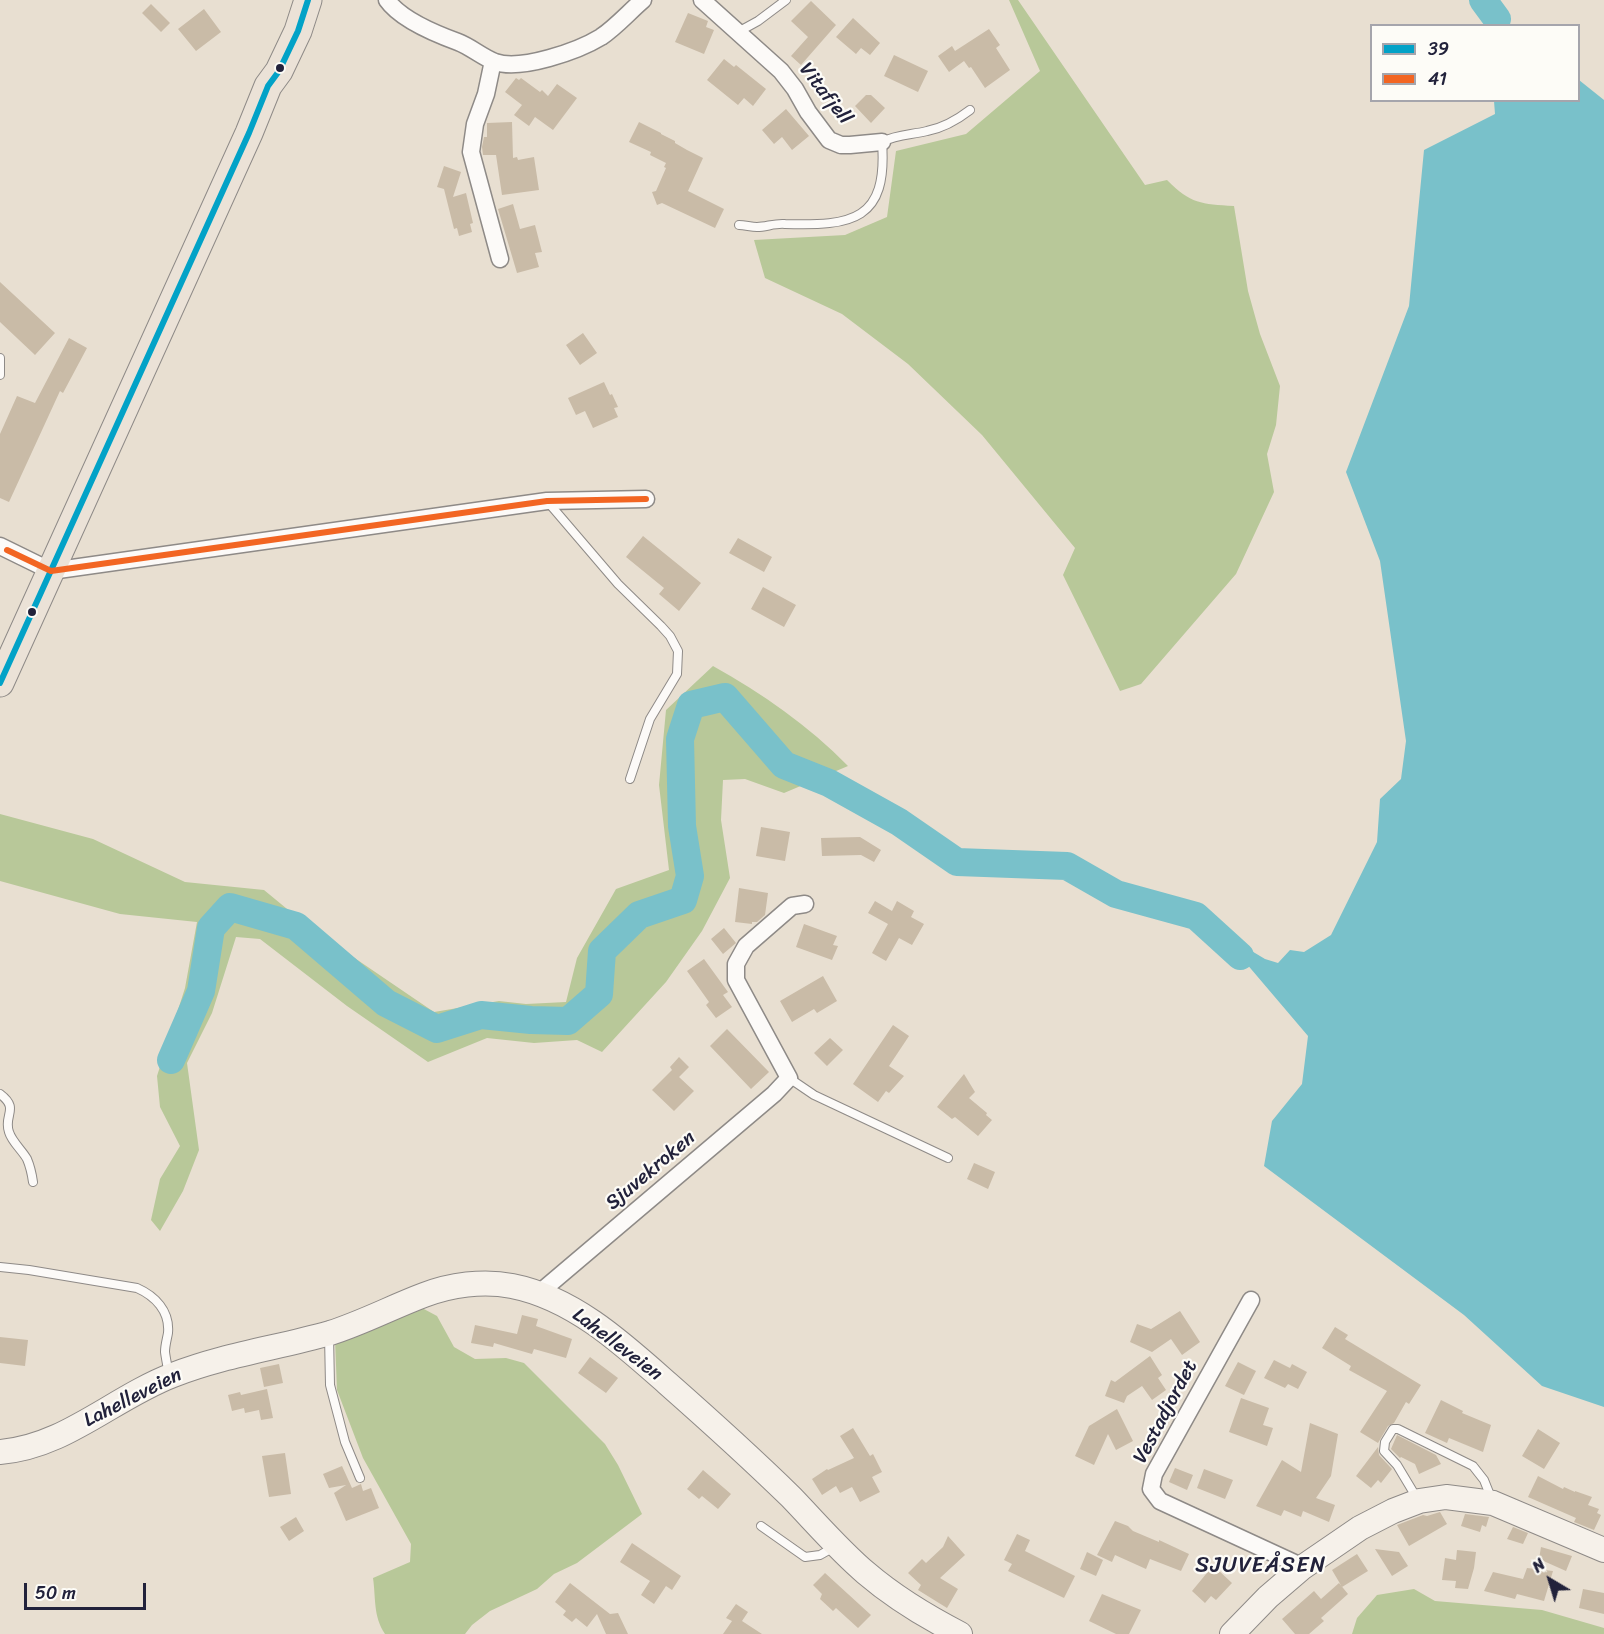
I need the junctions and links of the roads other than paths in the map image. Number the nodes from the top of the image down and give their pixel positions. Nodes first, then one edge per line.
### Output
1 (292, 0) edge
2 (308, 0) edge
3 (387, 0) edge
4 (643, 0) edge
5 (702, 0) edge
6 (786, 0) edge
7 (738, 32) junction
8 (493, 61) junction
9 (268, 86) junction
10 (969, 110) dead end
11 (882, 142) junction
12 (739, 225) dead end
13 (500, 259) dead end
14 (0, 358) edge
15 (0, 375) edge
16 (646, 499) dead end
17 (547, 501) junction
18 (0, 546) edge
19 (51, 571) junction
20 (0, 683) edge
21 (630, 779) dead end
22 (805, 904) dead end
23 (789, 1078) junction
24 (0, 1094) edge
25 (948, 1158) dead end
26 (33, 1182) dead end
27 (0, 1267) edge
28 (538, 1294) junction
29 (1251, 1300) dead end
30 (329, 1333) junction
31 (169, 1376) junction
32 (0, 1452) edge
33 (360, 1478) dead end
34 (1419, 1501) junction
35 (1493, 1503) junction
36 (761, 1526) dead end
37 (837, 1546) junction
38 (1604, 1550) edge
39 (1303, 1567) junction
40 (1240, 1631) edge
41 (960, 1634) edge

1 - 9 main road
2 - 9 main road
3 - 8 street
4 - 8 street
5 - 7 street, Vitafjell
6 - 7 lane
7 - 11 street, Vitafjell
8 - 13 street
9 - 19 main road
10 - 11 lane
11 - 12 lane
14 - 15 lane
16 - 17 street
17 - 19 street
17 - 21 lane
18 - 19 street
19 - 20 main road
22 - 23 street
23 - 25 lane
23 - 28 street, Sjuvekroken
24 - 26 lane
27 - 31 lane
28 - 30 street, Lahelleveien
28 - 37 street, Lahelleveien
29 - 39 street, Vestadjordet
30 - 31 street, Lahelleveien
30 - 33 lane
31 - 32 street, Lahelleveien
34 - 35 street
34 - 35 lane
34 - 39 street
35 - 38 street
36 - 37 lane
37 - 41 street, Lahelleveien
39 - 40 street

